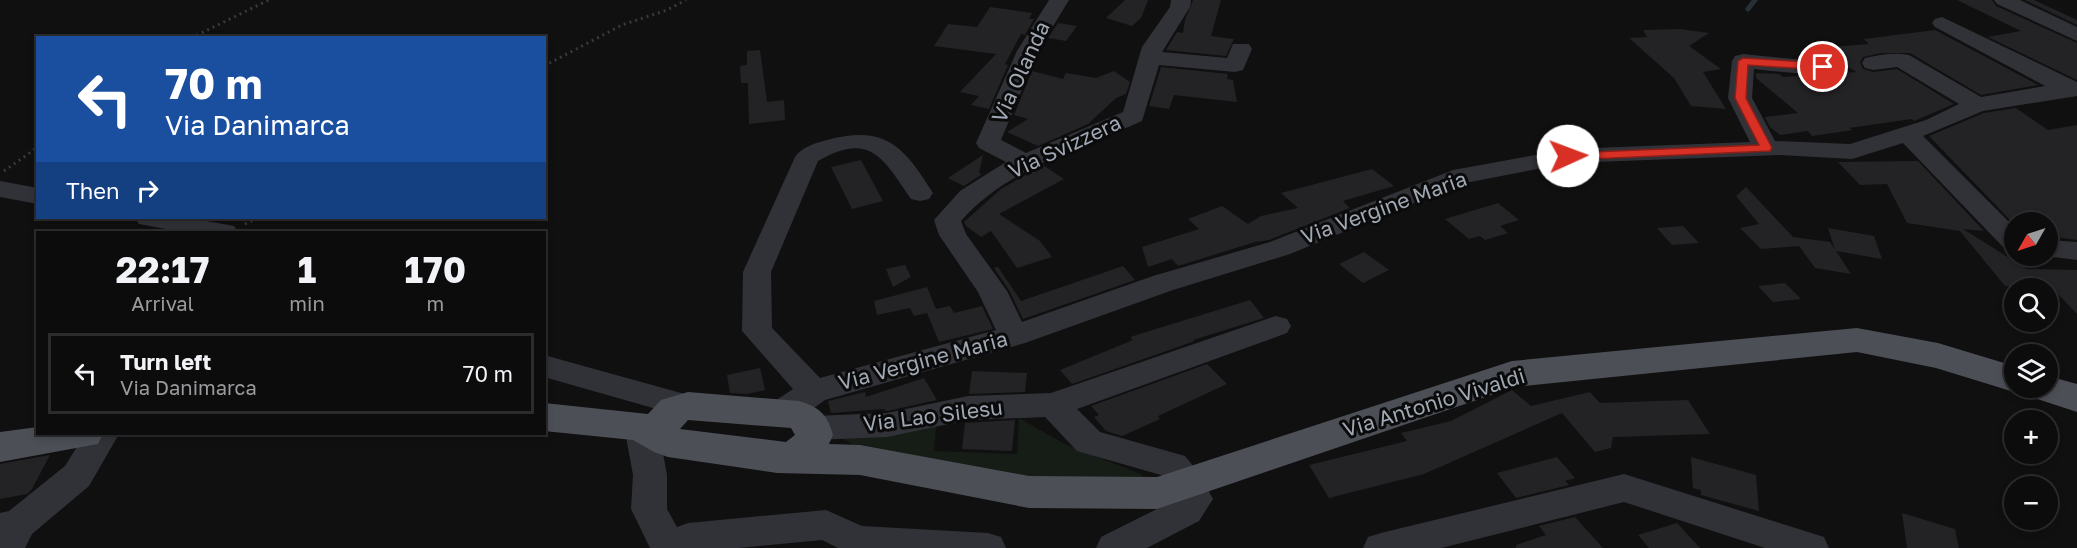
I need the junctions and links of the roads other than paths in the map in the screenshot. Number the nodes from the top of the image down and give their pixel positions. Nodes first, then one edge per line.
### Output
1 (1059, 0) edge
2 (1181, 0) edge
3 (2004, 0) edge
4 (1942, 23) dead end
5 (2077, 35) edge
6 (1241, 49) dead end
7 (1151, 58) junction
8 (1873, 63) dead end
9 (1836, 66) dead end
10 (2073, 89) edge
11 (1977, 105) junction
12 (1907, 134) junction
13 (1766, 148) junction
14 (1024, 162) junction
15 (0, 189) edge
16 (920, 193) dead end
17 (36, 196) edge
18 (153, 219) edge
19 (219, 231) edge
20 (2004, 232) edge
21 (2058, 250) edge
22 (2077, 251) edge
23 (1275, 326) dead end
24 (1014, 336) junction
25 (546, 367) edge
26 (2004, 376) edge
27 (814, 391) junction
28 (2058, 392) edge
29 (2077, 398) edge
30 (1053, 405) junction
31 (546, 417) edge
32 (803, 424) junction
33 (671, 427) junction
34 (78, 435) edge
35 (101, 435) edge
36 (0, 447) edge
37 (777, 458) junction
38 (860, 460) junction
39 (650, 475) junction
40 (1187, 483) junction
41 (9, 533) edge
42 (841, 540) edge
43 (1790, 545) edge
44 (669, 548) edge
45 (988, 548) edge
46 (1114, 548) edge
47 (1382, 548) edge

1 - 14 street, Via Olanda
2 - 7 street, Via Svizzera
3 - 5 street
4 - 10 street
6 - 7 street
7 - 14 street, Via Svizzera
8 - 11 street
9 - 13 street
10 - 11 street, Via Vergine Maria
11 - 12 street, Via Vergine Maria
12 - 13 street, Via Vergine Maria
12 - 20 street
13 - 24 street, Via Vergine Maria
14 - 24 street, Via Svizzera
15 - 17 street
16 - 27 street
18 - 19 street
21 - 22 street
23 - 30 street, Via Lao Silesu
24 - 27 street, Via Vergine Maria
25 - 33 street
26 - 40 main road, Via Antonio Vivaldi
27 - 32 street, Via Vergine Maria
28 - 29 main road
30 - 32 street, Via Lao Silesu
30 - 40 street
31 - 33 main road
32 - 33 main road
32 - 37 main road
32 - 38 main road, Via Antonio Vivaldi
33 - 37 main road, Via Antonio Vivaldi
33 - 39 street
33 - 39 street
34 - 36 main road
35 - 41 street
37 - 38 main road, Via Antonio Vivaldi
38 - 40 main road, Via Antonio Vivaldi
39 - 44 street
40 - 46 street
42 - 44 street
42 - 45 street
43 - 47 street

